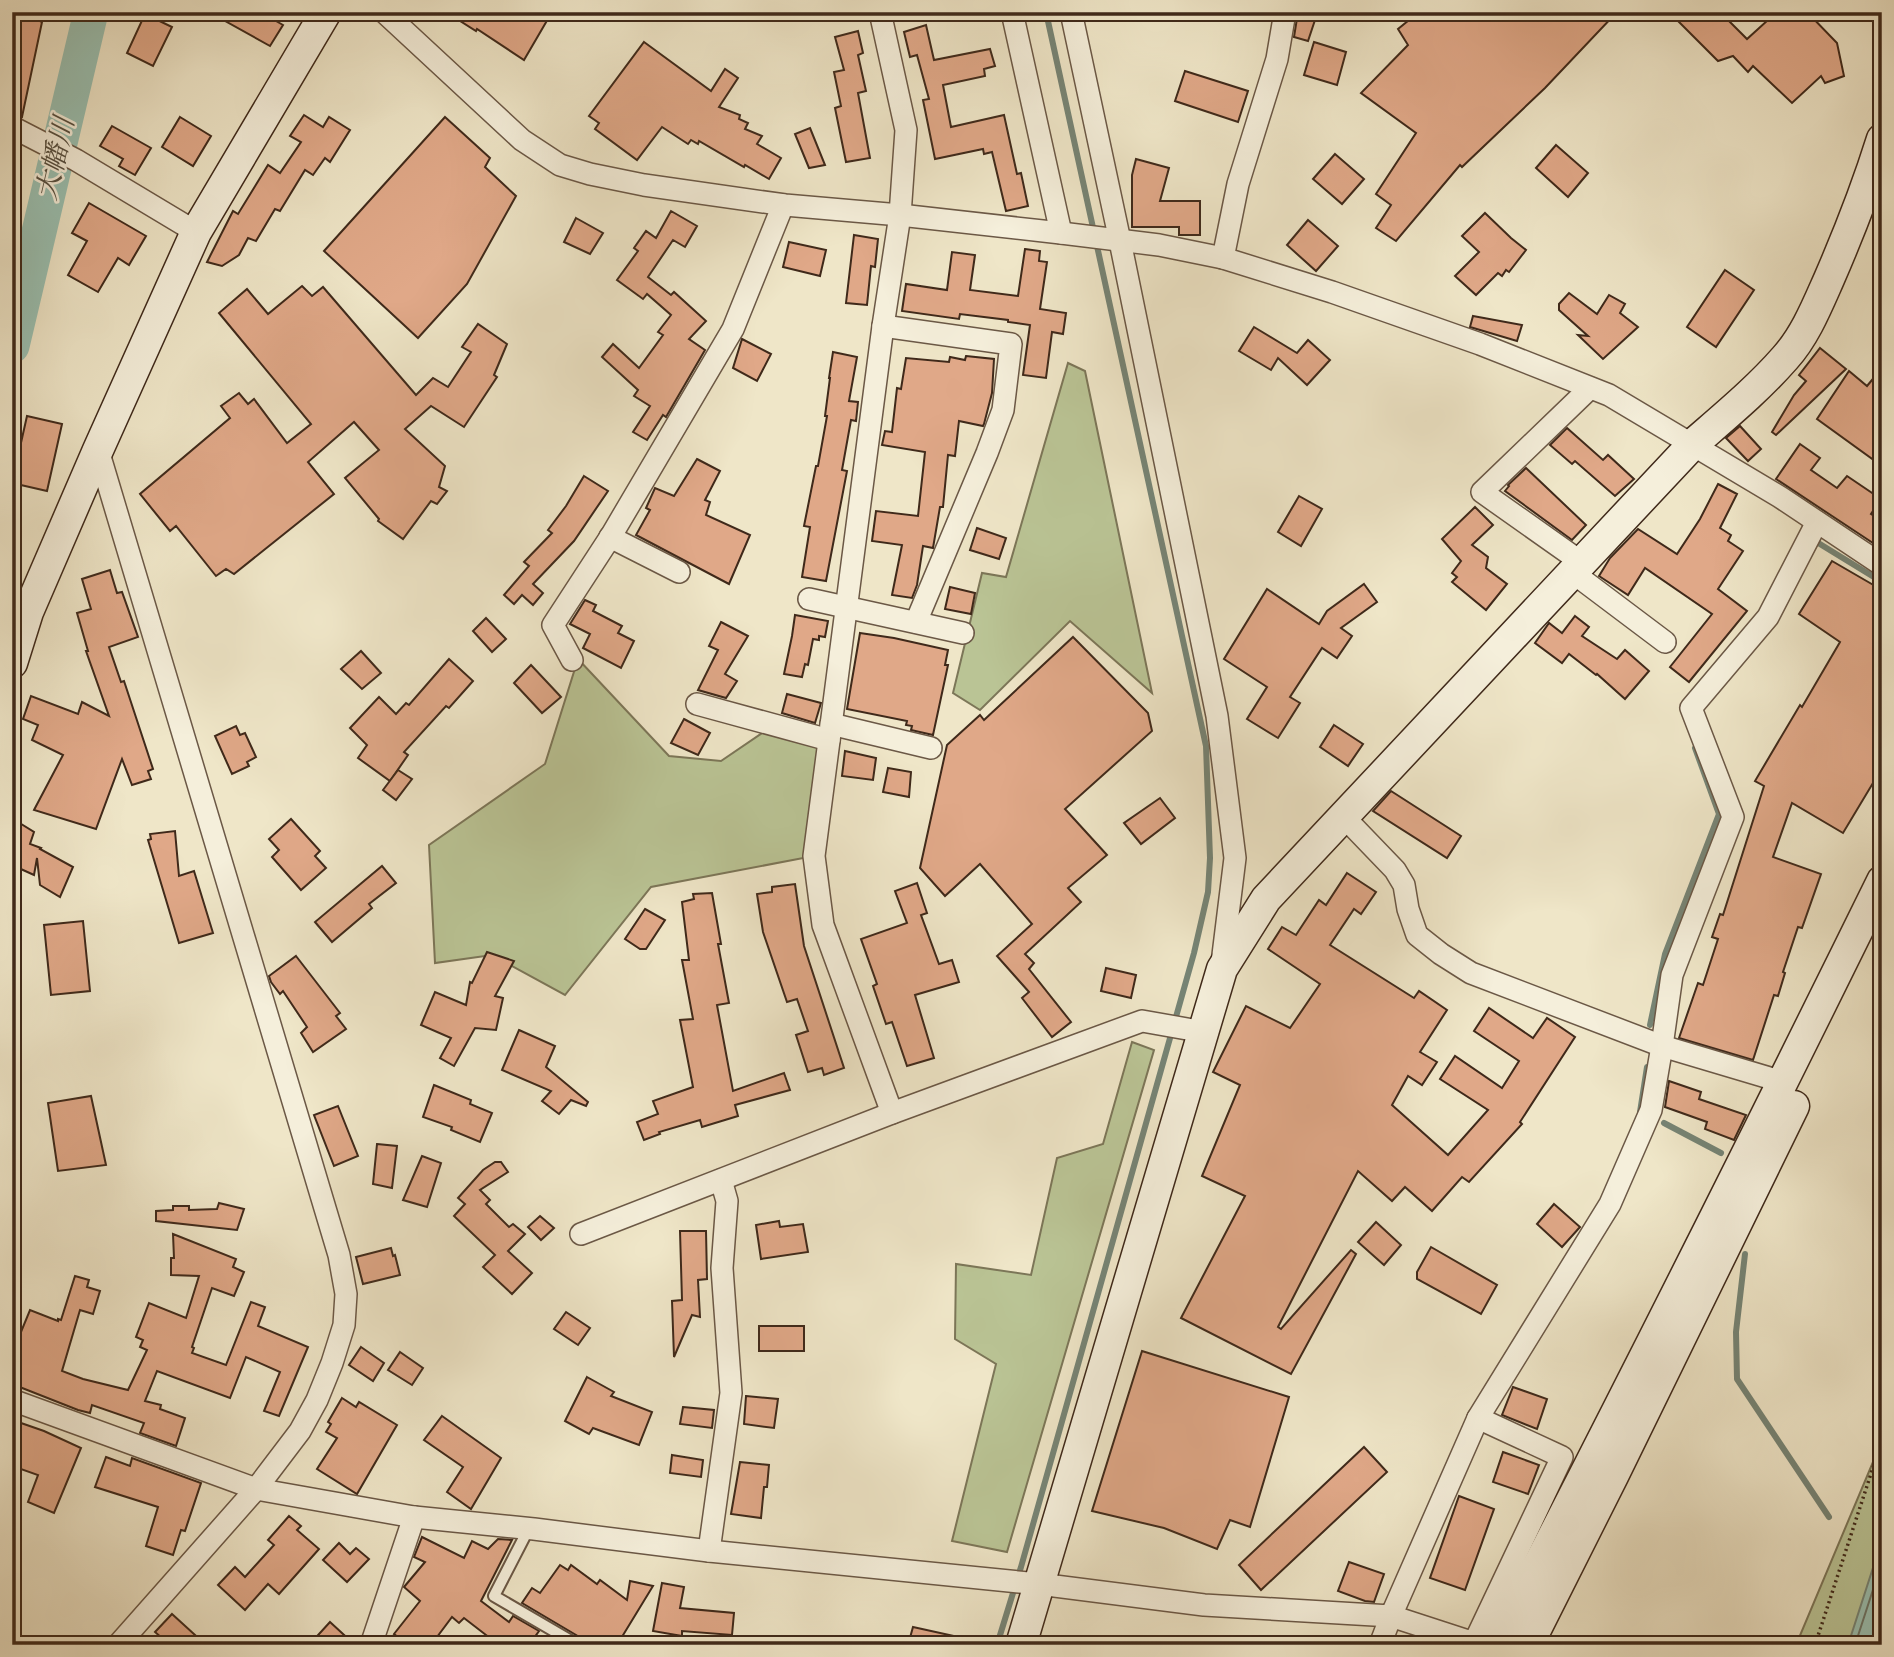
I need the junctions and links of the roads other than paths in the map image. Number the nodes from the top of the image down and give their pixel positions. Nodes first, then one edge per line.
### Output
1 (326, 12) edge
2 (384, 12) edge
3 (880, 12) edge
4 (1012, 12) edge
5 (1071, 12) edge
6 (1285, 12) edge
7 (21, 132) edge
8 (1882, 139) edge
9 (783, 205) junction
10 (901, 215) junction
11 (196, 232) junction
12 (1067, 234) junction
13 (1116, 240) junction
14 (1223, 258) junction
15 (883, 326) junction
16 (1590, 388) junction
17 (1692, 445) junction
18 (98, 450) junction
19 (1817, 522) junction
20 (610, 537) junction
21 (1882, 565) edge
22 (1576, 567) junction
23 (679, 572) dead end
24 (809, 599) dead end
25 (846, 606) junction
26 (916, 622) junction
27 (962, 633) dead end
28 (1665, 642) dead end
29 (572, 660) dead end
30 (12, 663) edge
31 (697, 704) dead end
32 (830, 732) junction
33 (931, 748) dead end
34 (1344, 817) junction
35 (1882, 881) edge
36 (1882, 926) edge
37 (1222, 969) junction
38 (1195, 1030) junction
39 (1662, 1046) junction
40 (1783, 1082) junction
41 (892, 1113) junction
42 (722, 1180) junction
43 (581, 1234) dead end
44 (12, 1400) edge
45 (1478, 1418) junction
46 (1576, 1461) junction
47 (256, 1489) junction
48 (414, 1517) junction
49 (529, 1528) junction
50 (709, 1551) junction
51 (1032, 1583) junction
52 (1391, 1616) junction
53 (118, 1645) edge
54 (370, 1645) edge
55 (578, 1645) edge
56 (1021, 1645) edge
57 (1380, 1645) edge
58 (1497, 1645) edge
59 (1528, 1645) edge

1 - 11 street
2 - 9 street
3 - 10 street
4 - 12 street
5 - 13 street
6 - 14 street
7 - 11 street
8 - 17 street
9 - 10 street
9 - 20 street
10 - 12 street
10 - 15 street
11 - 18 street
12 - 13 street
13 - 14 street
13 - 37 street
14 - 16 street
15 - 25 street
15 - 26 street
16 - 17 street
16 - 22 street
17 - 19 street
17 - 22 street
18 - 30 street
18 - 47 street
19 - 21 street
19 - 39 street
20 - 23 street
20 - 29 street
22 - 28 street
22 - 34 street
24 - 25 street
25 - 26 street
25 - 32 street
26 - 27 street
31 - 32 street
32 - 33 street
32 - 41 street
34 - 37 street
34 - 39 street
35 - 40 street
36 - 59 street
37 - 38 street
38 - 41 street
38 - 51 street
39 - 40 street
39 - 45 street
40 - 46 street
41 - 42 street
42 - 43 street
42 - 50 street
44 - 47 street
45 - 46 street
45 - 52 street
46 - 52 street
46 - 58 street
47 - 48 street
47 - 53 street
48 - 49 street
48 - 54 street
49 - 50 street
49 - 55 lane
50 - 51 street
51 - 52 street
51 - 56 street
52 - 57 street

